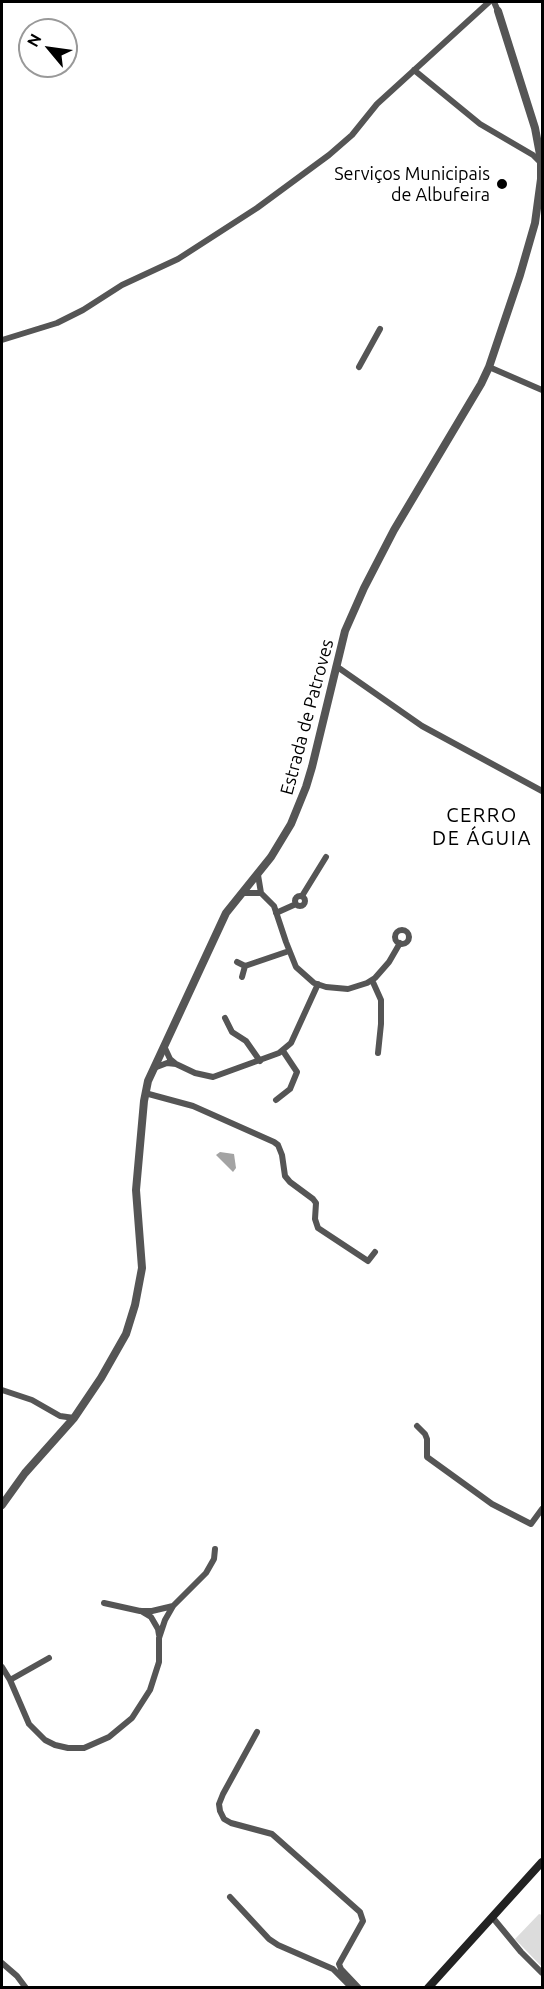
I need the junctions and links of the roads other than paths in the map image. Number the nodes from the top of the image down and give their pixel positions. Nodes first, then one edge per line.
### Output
1 (494, 2) edge
2 (498, 11) joint
3 (414, 70) junction
4 (538, 141) junction
5 (526, 151) junction
6 (541, 163) junction
7 (380, 329) dead end
8 (2, 340) edge
9 (359, 367) dead end
10 (489, 367) junction
11 (543, 390) edge
12 (336, 666) junction
13 (543, 791) edge
14 (326, 857) dead end
15 (258, 875) junction
16 (242, 893) junction
17 (261, 893) junction
18 (276, 913) junction
19 (400, 944) dead end
20 (289, 951) junction
21 (237, 962) dead end
22 (244, 966) junction
23 (242, 976) dead end
24 (372, 980) junction
25 (318, 984) junction
26 (225, 1018) dead end
27 (164, 1046) junction
28 (284, 1051) junction
29 (378, 1053) dead end
30 (260, 1061) junction
31 (176, 1064) junction
32 (154, 1068) junction
33 (145, 1093) junction
34 (276, 1100) dead end
35 (375, 1252) dead end
36 (2, 1390) edge
37 (60, 1416) junction
38 (74, 1418) junction
39 (417, 1426) dead end
40 (65, 1430) junction
41 (2, 1505) edge
42 (543, 1509) edge
43 (215, 1550) dead end
44 (104, 1603) dead end
45 (173, 1606) junction
46 (140, 1611) junction
47 (159, 1638) junction
48 (49, 1658) dead end
49 (2, 1667) edge
50 (10, 1680) junction
51 (257, 1732) dead end
52 (543, 1862) edge
53 (230, 1897) dead end
54 (493, 1918) junction
55 (2, 1963) edge
56 (543, 1973) edge
57 (24, 1986) edge
58 (352, 1988) edge
59 (359, 1988) edge
60 (428, 1988) edge

1 - 2 street
1 - 3 street
2 - 4 street, Estrada de Patroves
3 - 5 street
3 - 8 street
4 - 5 street
4 - 6 street, Estrada de Patroves
5 - 6 street
6 - 10 street, Estrada de Patroves
7 - 9 street
10 - 11 street
10 - 12 street, Estrada de Patroves
12 - 13 street
12 - 15 street, Estrada de Patroves
14 - 18 street
15 - 16 street, Estrada de Patroves
15 - 17 street
16 - 17 street
16 - 27 street, Estrada de Patroves
17 - 18 street
18 - 20 street
19 - 24 street
20 - 22 street
20 - 25 street
21 - 22 street
22 - 23 street
24 - 25 street
24 - 29 street
25 - 28 street
26 - 30 street
27 - 31 street
27 - 32 street, Estrada de Patroves
28 - 30 street
28 - 34 street
30 - 31 street
31 - 32 street
32 - 33 street, Estrada de Patroves
33 - 35 street
33 - 38 street, Estrada de Patroves
36 - 37 street
37 - 38 street
37 - 40 street
38 - 40 street, Estrada de Patroves
39 - 42 street
40 - 41 street, Estrada de Patroves
43 - 45 street
44 - 46 street
45 - 46 street
45 - 47 street
46 - 47 street
47 - 50 street
48 - 50 street
49 - 50 street
51 - 59 street
52 - 54 main road
53 - 58 street
54 - 56 street
54 - 60 main road
55 - 57 street

